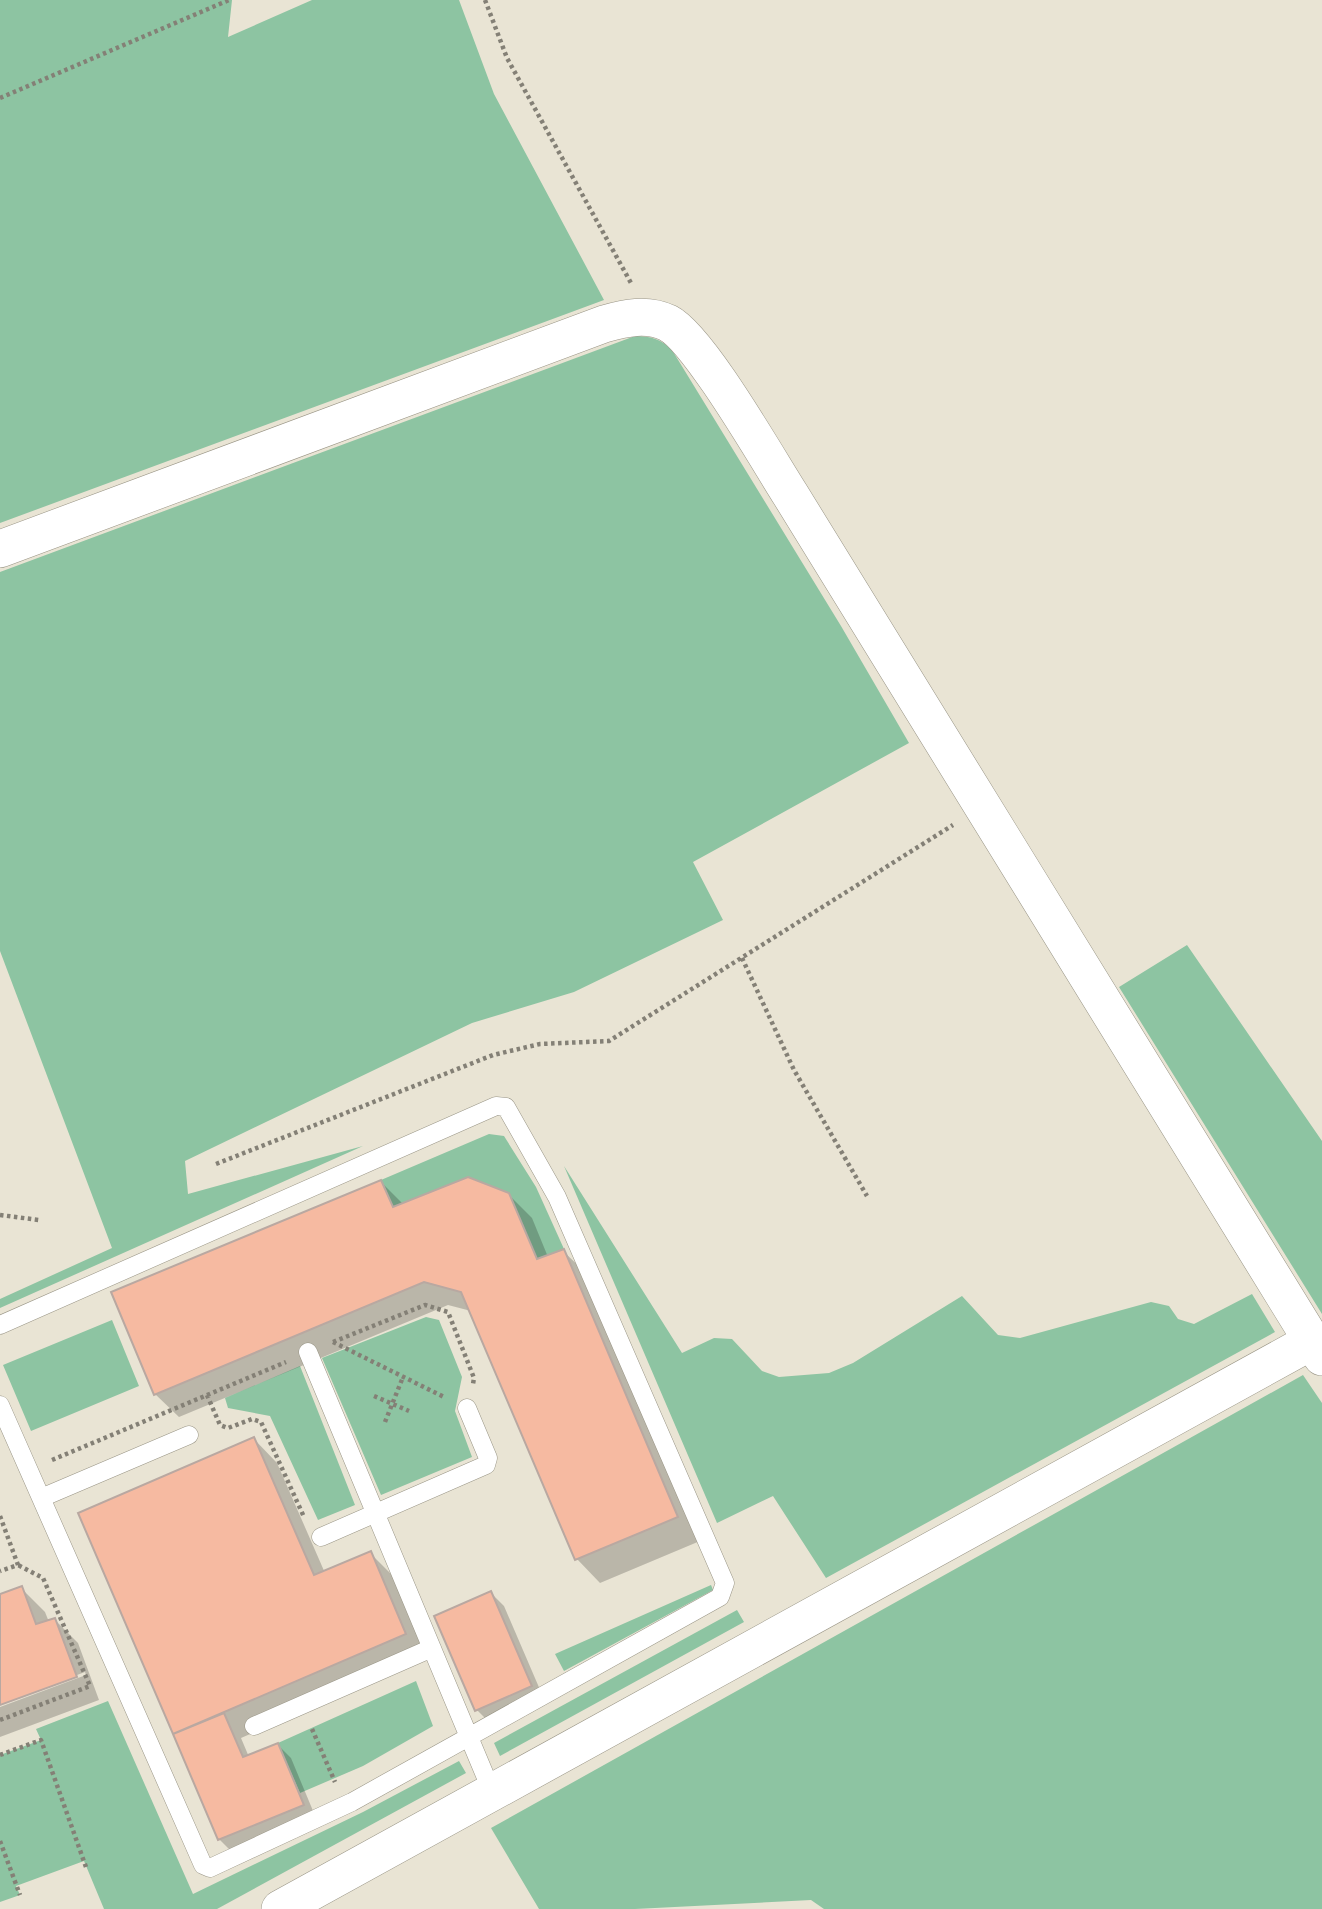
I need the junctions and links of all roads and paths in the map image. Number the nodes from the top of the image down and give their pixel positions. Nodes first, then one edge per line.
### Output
1 (229, 0) edge
2 (485, 0) edge
3 (0, 99) edge
4 (650, 317) junction
5 (0, 549) edge
6 (982, 806) junction
7 (742, 958) junction
8 (216, 1164) dead end
9 (867, 1196) dead end
10 (0, 1214) edge
11 (39, 1220) dead end
12 (0, 1325) edge
13 (332, 1342) junction
14 (1317, 1349) edge
15 (308, 1352) junction
16 (403, 1377) junction
17 (207, 1395) junction
18 (374, 1396) dead end
19 (392, 1404) junction
20 (0, 1405) edge
21 (467, 1408) junction
22 (409, 1411) dead end
23 (385, 1422) dead end
24 (190, 1435) dead end
25 (28, 1469) junction
26 (41, 1498) junction
27 (376, 1513) junction
28 (0, 1516) edge
29 (321, 1537) joint
30 (18, 1565) junction
31 (0, 1571) edge
32 (432, 1648) junction
33 (302, 1706) junction
34 (0, 1720) edge
35 (254, 1726) dead end
36 (469, 1737) junction
37 (0, 1755) edge
38 (492, 1792) junction
39 (345, 1805) junction
40 (0, 1841) edge
41 (87, 1871) dead end
42 (20, 1895) dead end
43 (280, 1909) edge

1 - 3 path
2 - 4 path
4 - 5 street
4 - 6 street
6 - 7 path
6 - 14 street
7 - 8 path
7 - 9 path
10 - 11 path
12 - 36 lane
13 - 15 path
13 - 16 path
13 - 21 path
14 - 38 street
15 - 17 path
15 - 27 lane
16 - 19 path
16 - 21 path
17 - 25 path
17 - 29 path
18 - 19 path
19 - 22 path
19 - 23 path
20 - 25 lane
21 - 27 lane
24 - 26 lane
25 - 26 lane
26 - 39 lane
27 - 29 lane
27 - 32 lane
28 - 30 path
30 - 31 path
30 - 34 path
32 - 33 lane
32 - 36 lane
33 - 35 lane
33 - 39 path
36 - 38 lane
36 - 39 lane
37 - 41 path
38 - 43 street
40 - 42 path

